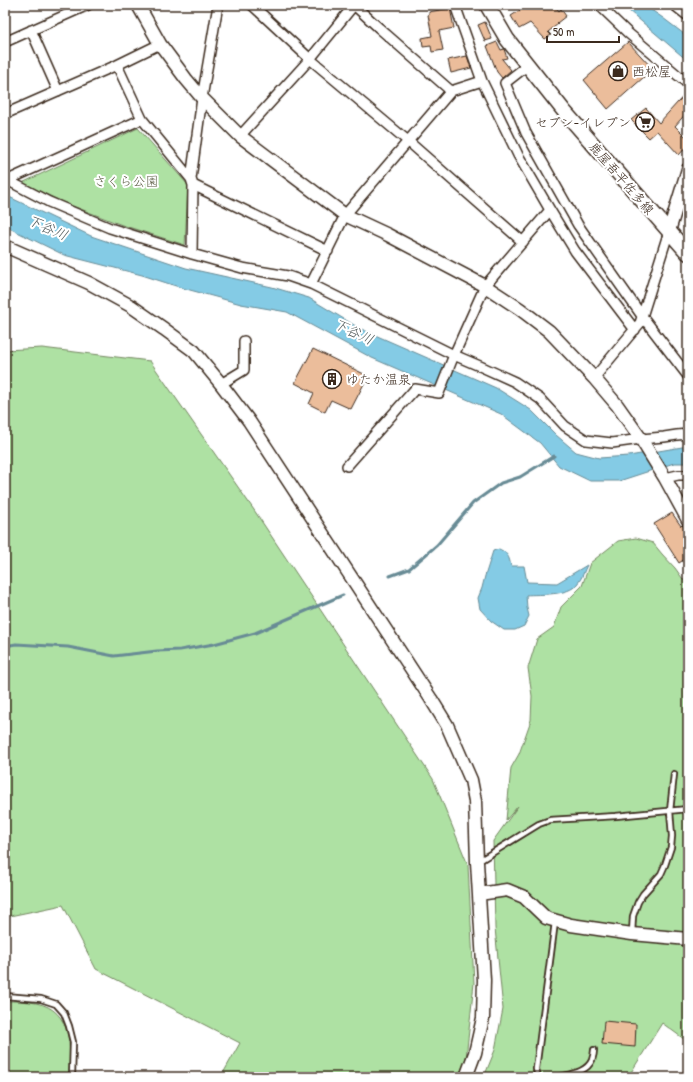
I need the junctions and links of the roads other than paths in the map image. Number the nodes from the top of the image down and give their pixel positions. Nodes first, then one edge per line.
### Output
1 (88, 5) edge
2 (138, 5) edge
3 (218, 5) edge
4 (252, 5) edge
5 (354, 5) edge
6 (455, 5) edge
7 (487, 5) edge
8 (599, 5) edge
9 (674, 5) edge
10 (688, 16) edge
11 (31, 30) junction
12 (5, 42) edge
13 (160, 44) junction
14 (310, 59) junction
15 (118, 65) junction
16 (528, 66) junction
17 (482, 81) junction
18 (688, 84) edge
19 (58, 91) junction
20 (451, 91) junction
21 (202, 98) junction
22 (5, 114) edge
23 (142, 119) junction
24 (240, 136) junction
25 (409, 142) junction
26 (688, 169) edge
27 (6, 180) edge
28 (192, 182) junction
29 (550, 210) junction
30 (345, 215) junction
31 (669, 231) junction
32 (522, 242) junction
33 (5, 246) edge
34 (328, 251) junction
35 (688, 253) edge
36 (192, 254) junction
37 (311, 284) junction
38 (485, 286) junction
39 (642, 316) junction
40 (635, 330) junction
41 (244, 341) dead end
42 (454, 355) junction
43 (688, 376) edge
44 (594, 378) junction
45 (221, 384) junction
46 (688, 434) edge
47 (641, 439) junction
48 (347, 466) dead end
49 (688, 475) edge
50 (665, 478) junction
51 (688, 520) edge
52 (674, 774) dead end
53 (688, 809) edge
54 (670, 811) junction
55 (477, 862) junction
56 (479, 894) junction
57 (555, 920) junction
58 (632, 934) junction
59 (688, 939) edge
60 (5, 996) edge
61 (594, 1050) dead end
62 (72, 1077) edge
63 (466, 1077) edge
64 (538, 1077) edge
65 (560, 1077) edge

1 - 11 street
2 - 13 street
3 - 21 street
4 - 14 street
5 - 14 street
5 - 20 street
6 - 17 street
7 - 16 main road, 鹿屋吾平佐多線
8 - 18 street
9 - 10 street
11 - 12 street
11 - 19 street
13 - 15 street
13 - 21 street
14 - 24 street
14 - 25 street
15 - 19 street
15 - 23 street
16 - 31 main road, 鹿屋吾平佐多線
16 - 39 street
17 - 20 street
17 - 29 street
19 - 22 street
20 - 25 street
21 - 24 street
21 - 28 street
23 - 27 street
23 - 28 street
24 - 30 street
25 - 30 street
25 - 32 street
26 - 31 street
27 - 36 street
28 - 34 street
28 - 36 street
29 - 32 street
29 - 40 street
30 - 34 street
30 - 38 street
31 - 35 main road, 鹿屋吾平佐多線
31 - 39 street
32 - 38 street
33 - 45 street
34 - 37 street
36 - 37 street
37 - 42 street
38 - 42 street
38 - 44 street
39 - 40 street
39 - 43 street
40 - 44 street
41 - 45 street
42 - 47 street
42 - 48 street
44 - 47 street
45 - 55 street
46 - 47 street
47 - 50 street
49 - 50 street
50 - 51 street
52 - 54 lane
53 - 54 lane
54 - 55 lane
54 - 58 lane
55 - 56 street
56 - 57 street
56 - 63 street
57 - 58 street
57 - 64 lane
58 - 59 street
60 - 62 lane
61 - 65 lane

